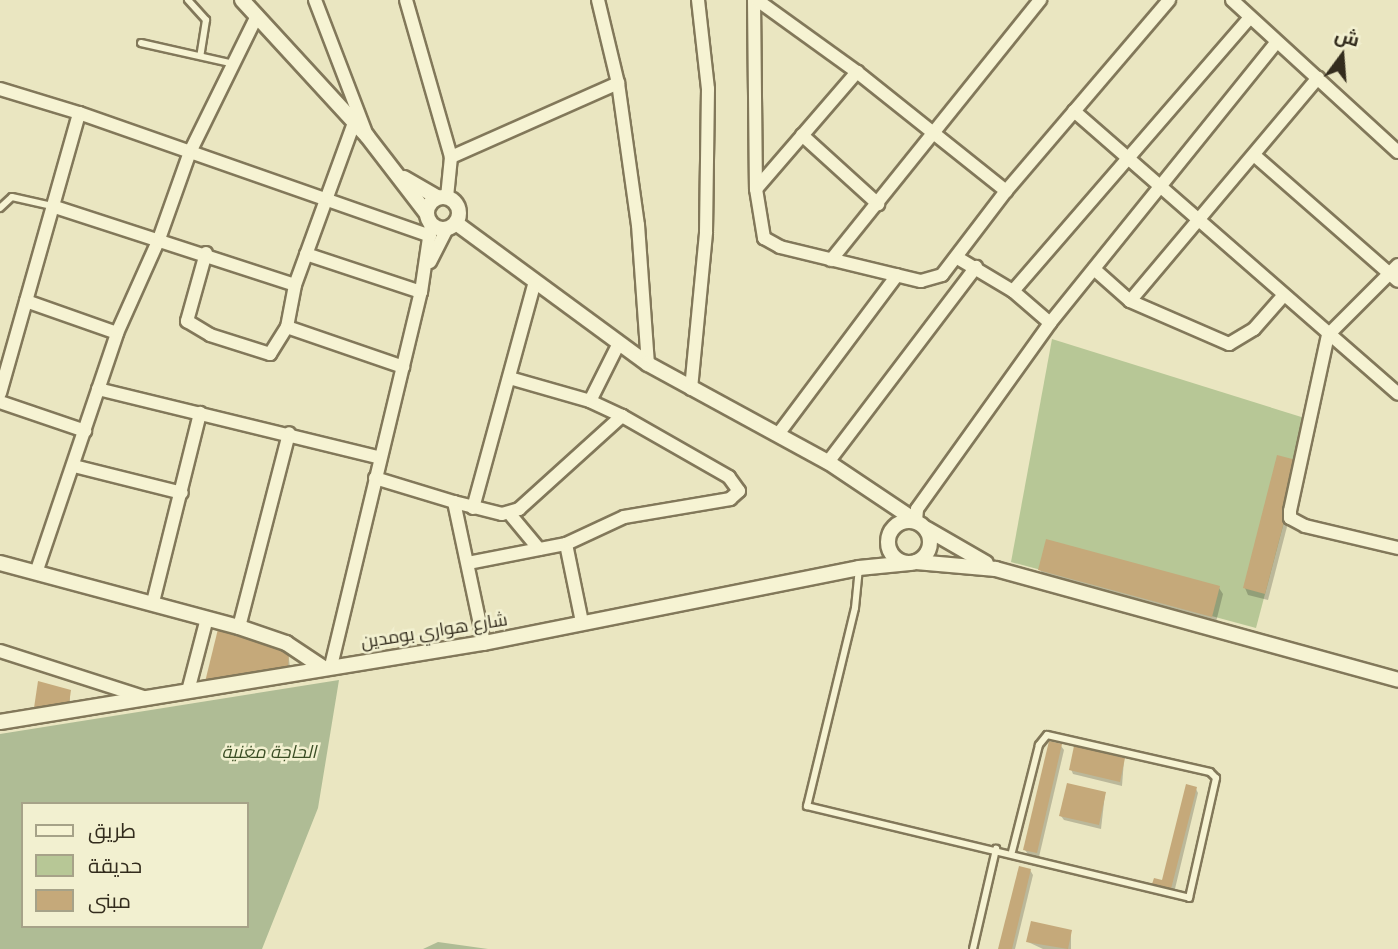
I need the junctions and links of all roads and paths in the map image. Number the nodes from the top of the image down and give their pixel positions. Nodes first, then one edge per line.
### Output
1 (188, 0) edge
2 (242, 0) edge
3 (315, 0) edge
4 (406, 0) edge
5 (598, 0) edge
6 (698, 0) edge
7 (756, 0) edge
8 (1169, 0) edge
9 (1232, 0) edge
10 (1036, 1) edge
11 (257, 16) junction
12 (1250, 17) junction
13 (1277, 42) junction
14 (141, 43) dead end
15 (200, 56) junction
16 (234, 64) junction
17 (857, 72) junction
18 (1318, 78) junction
19 (618, 83) junction
20 (0, 89) edge
21 (1074, 111) junction
22 (79, 113) junction
23 (354, 123) junction
24 (802, 135) junction
25 (933, 135) junction
26 (367, 136) junction
27 (190, 152) junction
28 (1398, 152) edge
29 (1254, 155) junction
30 (451, 157) junction
31 (1126, 158) junction
32 (400, 176) junction
33 (1160, 187) junction
34 (756, 188) junction
35 (1006, 191) junction
36 (443, 197) junction
37 (326, 201) junction
38 (878, 204) junction
39 (55, 207) junction
40 (0, 208) edge
41 (1196, 217) junction
42 (429, 225) junction
43 (451, 226) junction
44 (159, 239) junction
45 (206, 253) junction
46 (306, 254) junction
47 (956, 257) junction
48 (831, 260) junction
49 (976, 267) junction
50 (1094, 269) junction
51 (425, 272) junction
52 (1395, 273) edge
53 (897, 275) junction
54 (535, 281) junction
55 (295, 285) junction
56 (1013, 291) junction
57 (421, 292) junction
58 (1283, 296) junction
59 (1130, 301) junction
60 (26, 302) junction
61 (1050, 323) junction
62 (287, 327) junction
63 (117, 333) junction
64 (1328, 335) junction
65 (620, 343) junction
66 (648, 364) junction
67 (403, 367) junction
68 (509, 378) junction
69 (691, 388) junction
70 (98, 389) junction
71 (0, 393) edge
72 (1398, 394) edge
73 (590, 401) junction
74 (0, 402) edge
75 (200, 413) junction
76 (622, 416) junction
77 (85, 431) junction
78 (289, 433) junction
79 (779, 433) junction
80 (380, 458) junction
81 (828, 462) junction
82 (74, 466) junction
83 (375, 478) junction
84 (182, 493) junction
85 (880, 494) junction
86 (454, 502) junction
87 (473, 508) junction
88 (509, 513) junction
89 (921, 525) junction
90 (888, 541) junction
91 (566, 544) junction
92 (1398, 548) edge
93 (539, 549) junction
94 (468, 562) junction
95 (913, 563) junction
96 (0, 564) edge
97 (866, 567) junction
98 (996, 569) junction
99 (37, 570) junction
100 (153, 602) junction
101 (208, 618) junction
102 (582, 622) junction
103 (239, 627) junction
104 (484, 643) junction
105 (0, 651) edge
106 (327, 667) junction
107 (1392, 679) edge
108 (1398, 688) edge
109 (188, 691) junction
110 (147, 698) junction
111 (0, 722) edge
112 (996, 849) junction
113 (1012, 852) junction
114 (973, 949) edge

1 - 15 lane
2 - 11 street
3 - 26 street
4 - 30 street
5 - 19 street
6 - 69 street
7 - 17 street
7 - 34 street
8 - 21 street
9 - 12 street
10 - 25 street
11 - 16 street
11 - 23 street
12 - 13 street
12 - 31 street
13 - 18 street
13 - 33 street
14 - 15 lane
15 - 16 lane
16 - 27 street
17 - 24 street
17 - 25 street
18 - 28 street
18 - 29 street
19 - 30 street
19 - 66 street
20 - 22 street
21 - 31 street
21 - 35 street
22 - 27 street
22 - 39 street
23 - 26 street
23 - 37 street
24 - 34 street
24 - 38 street
25 - 35 street
25 - 38 street
26 - 32 street
27 - 37 street
27 - 44 street
29 - 41 street
29 - 52 street
30 - 36 street
31 - 33 street
31 - 56 street
32 - 36 street
32 - 42 street
33 - 41 street
33 - 50 street
34 - 48 street
35 - 47 street
36 - 42 street
36 - 43 street
37 - 42 street
37 - 46 street
38 - 48 street
39 - 40 lane
39 - 44 street
39 - 60 street
41 - 58 street
41 - 59 street
42 - 43 street
42 - 51 street
43 - 51 street
43 - 54 street
44 - 45 street
44 - 63 street
45 - 55 street
45 - 62 street
46 - 55 street
46 - 57 street
47 - 49 street
47 - 53 street
48 - 53 street
49 - 56 street
49 - 81 street
50 - 59 street
50 - 61 street
51 - 57 street
52 - 64 street
53 - 79 street
54 - 65 street
54 - 68 street
55 - 62 street
56 - 61 street
57 - 67 street
58 - 59 street
58 - 64 street
60 - 63 street
60 - 71 street
61 - 89 street
62 - 67 street
63 - 70 street
64 - 72 street
64 - 92 street
65 - 66 street
65 - 73 street
66 - 69 street
67 - 80 street
68 - 73 street
68 - 87 street
69 - 79 street
70 - 75 street
70 - 77 street
73 - 76 street
74 - 77 street
75 - 78 street
75 - 84 street
76 - 88 street
76 - 91 street
77 - 82 street
78 - 80 street
78 - 103 street
79 - 81 street
80 - 83 street
81 - 85 street
82 - 84 street
82 - 99 street
83 - 86 street
83 - 106 street
84 - 100 street
85 - 89 street
85 - 90 street
86 - 87 street
86 - 94 street
87 - 88 street
88 - 93 street
89 - 90 street
89 - 95 street
89 - 98 street
90 - 95 street
90 - 97 street
91 - 93 street
91 - 102 street
93 - 94 street
94 - 104 street
95 - 97 street, شارع هواري بومدين
95 - 98 street, شارع هواري بومدين
96 - 99 street
97 - 102 street, شارع هواري بومدين
97 - 112 lane
98 - 107 street
99 - 100 street
100 - 101 street
101 - 103 street
101 - 109 street
102 - 104 street, شارع هواري بومدين
103 - 106 street
104 - 106 street, شارع هواري بومدين
105 - 110 street
106 - 109 street, شارع هواري بومدين
107 - 108 street
109 - 110 street, شارع هواري بومدين
110 - 111 street, شارع هواري بومدين
112 - 113 lane
112 - 114 lane
113 - 113 lane

